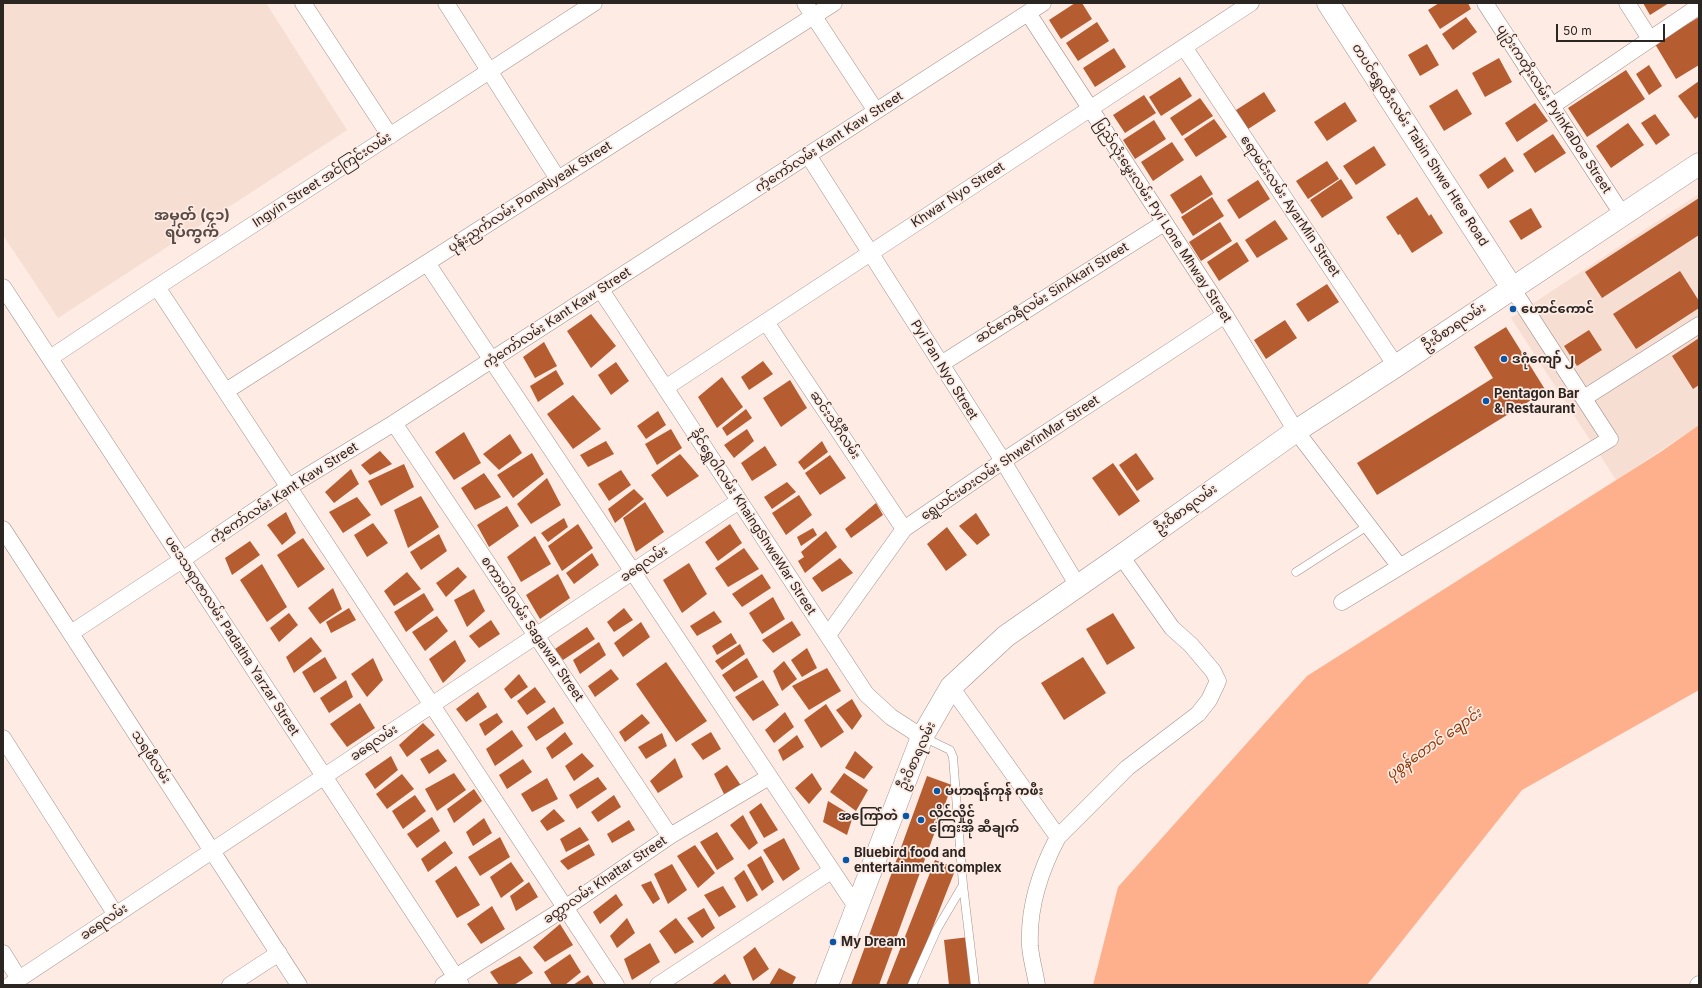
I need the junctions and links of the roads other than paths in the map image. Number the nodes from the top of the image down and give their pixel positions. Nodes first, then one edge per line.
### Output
1 (304, 3) edge
2 (446, 3) edge
3 (594, 3) edge
4 (805, 3) edge
5 (834, 3) edge
6 (1043, 3) edge
7 (1251, 3) edge
8 (1328, 3) edge
9 (1485, 3) edge
10 (1627, 3) edge
11 (1699, 6) edge
12 (1028, 13) junction
13 (813, 16) junction
14 (1650, 39) junction
15 (1184, 47) junction
16 (489, 72) junction
17 (1552, 106) junction
18 (1090, 108) junction
19 (876, 111) junction
20 (390, 136) junction
21 (808, 155) junction
22 (1699, 164) edge
23 (558, 179) junction
24 (1622, 214) junction
25 (1164, 223) junction
26 (870, 253) junction
27 (427, 263) junction
28 (157, 286) junction
29 (3, 287) edge
30 (1512, 288) junction
31 (601, 290) junction
32 (1225, 315) junction
33 (766, 322) junction
34 (1699, 325) edge
35 (50, 358) junction
36 (491, 360) junction
37 (941, 364) junction
38 (1396, 366) junction
39 (665, 388) junction
40 (226, 391) junction
41 (1584, 398) junction
42 (394, 423) junction
43 (1296, 430) junction
44 (1003, 461) junction
45 (288, 487) junction
46 (739, 501) junction
47 (1369, 525) junction
48 (3, 529) edge
49 (904, 529) junction
50 (1121, 556) junction
51 (182, 560) junction
52 (1400, 567) junction
53 (632, 572) junction
54 (1296, 572) dead end
55 (1078, 586) junction
56 (1342, 602) dead end
57 (71, 633) junction
58 (828, 635) junction
59 (536, 636) junction
60 (951, 687) junction
61 (432, 705) junction
62 (922, 737) junction
63 (3, 738) edge
64 (324, 776) junction
65 (769, 777) junction
66 (670, 836) junction
67 (1058, 837) junction
68 (212, 851) junction
69 (831, 871) junction
70 (963, 885) junction
71 (565, 908) junction
72 (857, 908) junction
73 (116, 914) junction
74 (3, 953) edge
75 (279, 953) junction
76 (14, 982) edge
77 (453, 982) edge
78 (230, 985) edge
79 (299, 985) edge
80 (616, 985) edge
81 (658, 985) edge
82 (827, 985) edge
83 (912, 985) edge
84 (975, 985) edge
85 (1037, 985) edge

1 - 20 street
2 - 16 street
3 - 16 street, Ingyin Street အင်ကြင်းလမ်း
4 - 13 street
5 - 13 street, ပုန်းညှက်လမ်း PoneNyeak Street
6 - 12 street, ကံ့ကော်လမ်း Kant Kaw Street
7 - 15 street, Khwar Nyo Street
8 - 30 main road, တပင်ရွှေထီးလမ်း Tabin Shwe Htee Road
9 - 17 street, ပျဉ်းကတိုးလမ်း PyinKaDoe Street
10 - 14 street
11 - 14 street
12 - 18 street, ပြည်လုံးမွှေးလမ်း Pyi Lone Mhway Street
12 - 19 street, ကံ့ကော်လမ်း Kant Kaw Street
13 - 19 street
13 - 23 street, ပုန်းညှက်လမ်း PoneNyeak Street
14 - 17 street
15 - 18 street, Khwar Nyo Street
15 - 38 street, ဧရာမင်းလမ်း AyarMin Street
16 - 20 street, Ingyin Street အင်ကြင်းလမ်း
16 - 23 street
17 - 24 street, ပျဉ်းကတိုးလမ်း PyinKaDoe Street
18 - 25 street, ပြည်လုံးမွှေးလမ်း Pyi Lone Mhway Street
18 - 26 street, Khwar Nyo Street
19 - 21 street, ကံ့ကော်လမ်း Kant Kaw Street
20 - 28 street, Ingyin Street အင်ကြင်းလမ်း
21 - 26 street, Pyi Pan Nyo Street
21 - 31 street, ကံ့ကော်လမ်း Kant Kaw Street
22 - 24 main road, ဦးဝိစာရလမ်း
23 - 27 street, ပုန်းညှက်လမ်း PoneNyeak Street
24 - 30 main road, ဦးဝိစာရလမ်း
25 - 32 street, ပြည်လုံးမွှေးလမ်း Pyi Lone Mhway Street
25 - 37 street, ဆင်ဧကရီလမ်း SinAkari Street
26 - 33 street, Khwar Nyo Street
26 - 37 street, Pyi Pan Nyo Street
27 - 36 street
27 - 40 street, ပုန်းညှက်လမ်း PoneNyeak Street
28 - 35 street, Ingyin Street အင်ကြင်းလမ်း
28 - 40 street
29 - 35 street, ပဒေသရာဇာလမ်း Padatha Yarzar Street
30 - 38 main road, ဦးဝိစာရလမ်း
30 - 41 street
31 - 36 street, ကံ့ကော်လမ်း Kant Kaw Street
31 - 39 street, ခိုင်ရွှေဝါလမ်း KhaingShweWar Street
32 - 43 street, ပြည်လုံးမွှေးလမ်း Pyi Lone Mhway Street
32 - 44 street, ရွှေယင်းမားလမ်း ShweYinMar Street
33 - 39 street, Khwar Nyo Street
33 - 49 street, ဆင်းသိင်္ဂီလမ်း
34 - 41 street
35 - 51 street, ပဒေသရာဇာလမ်း Padatha Yarzar Street
36 - 42 street, ကံ့ကော်လမ်း Kant Kaw Street
36 - 53 street
37 - 44 street, Pyi Pan Nyo Street
38 - 43 main road, ဦးဝိစာရလမ်း
39 - 46 street, ခိုင်ရွှေဝါလမ်း KhaingShweWar Street
40 - 45 street
41 - 52 street
42 - 45 street, ကံ့ကော်လမ်း Kant Kaw Street
42 - 59 street, စကားဝါလမ်း Sagawar Street
43 - 47 street, ပြည်လုံးမွှေးလမ်း Pyi Lone Mhway Street
43 - 50 main road, ဦးဝိစာရလမ်း
44 - 49 street, ရွှေယင်းမားလမ်း ShweYinMar Street
44 - 55 street, Pyi Pan Nyo Street
45 - 51 street, ကံ့ကော်လမ်း Kant Kaw Street
45 - 61 street
46 - 53 street, ခရေလမ်း
46 - 58 street, ခိုင်ရွှေဝါလမ်း KhaingShweWar Street
47 - 52 street, ပြည်လုံးမွှေးလမ်း Pyi Lone Mhway Street
47 - 54 lane
48 - 57 street, သရဖီလမ်း
49 - 58 street, ရွှေယင်းမားလမ်း ShweYinMar Street
50 - 55 main road, ဦးဝိစာရလမ်း
50 - 67 street
51 - 57 street, ကံ့ကော်လမ်း Kant Kaw Street
51 - 64 street, ပဒေသရာဇာလမ်း Padatha Yarzar Street
52 - 56 street
53 - 59 street, ခရေလမ်း
53 - 65 street
55 - 60 main road, ဦးဝိစာရလမ်း
57 - 68 street, သရဖီလမ်း
58 - 62 street, ခိုင်ရွှေဝါလမ်း KhaingShweWar Street
59 - 61 street, ခရေလမ်း
59 - 66 street, စကားဝါလမ်း Sagawar Street
60 - 62 main road, ဦးဝိစာရလမ်း
60 - 67 street
61 - 64 street, ခရေလမ်း
61 - 71 street
62 - 70 lane
62 - 72 main road, ဦးဝိစာရလမ်း
63 - 73 street
64 - 68 street, ခရေလမ်း
64 - 77 street, ပဒေသရာဇာလမ်း Padatha Yarzar Street
65 - 66 street, ခတ္တာလမ်း Khattar Street
65 - 69 street
66 - 71 street, ခတ္တာလမ်း Khattar Street
67 - 85 street
68 - 73 street, ခရေလမ်း
68 - 75 street, သရဖီလမ်း
69 - 72 street
69 - 81 street
70 - 83 lane
70 - 84 lane
71 - 77 street, ခတ္တာလမ်း Khattar Street
71 - 80 street
72 - 82 main road, ဦးဝိစာရလမ်း
73 - 76 street, ခရေလမ်း
74 - 76 street
75 - 78 street
75 - 79 street, သရဖီလမ်း

